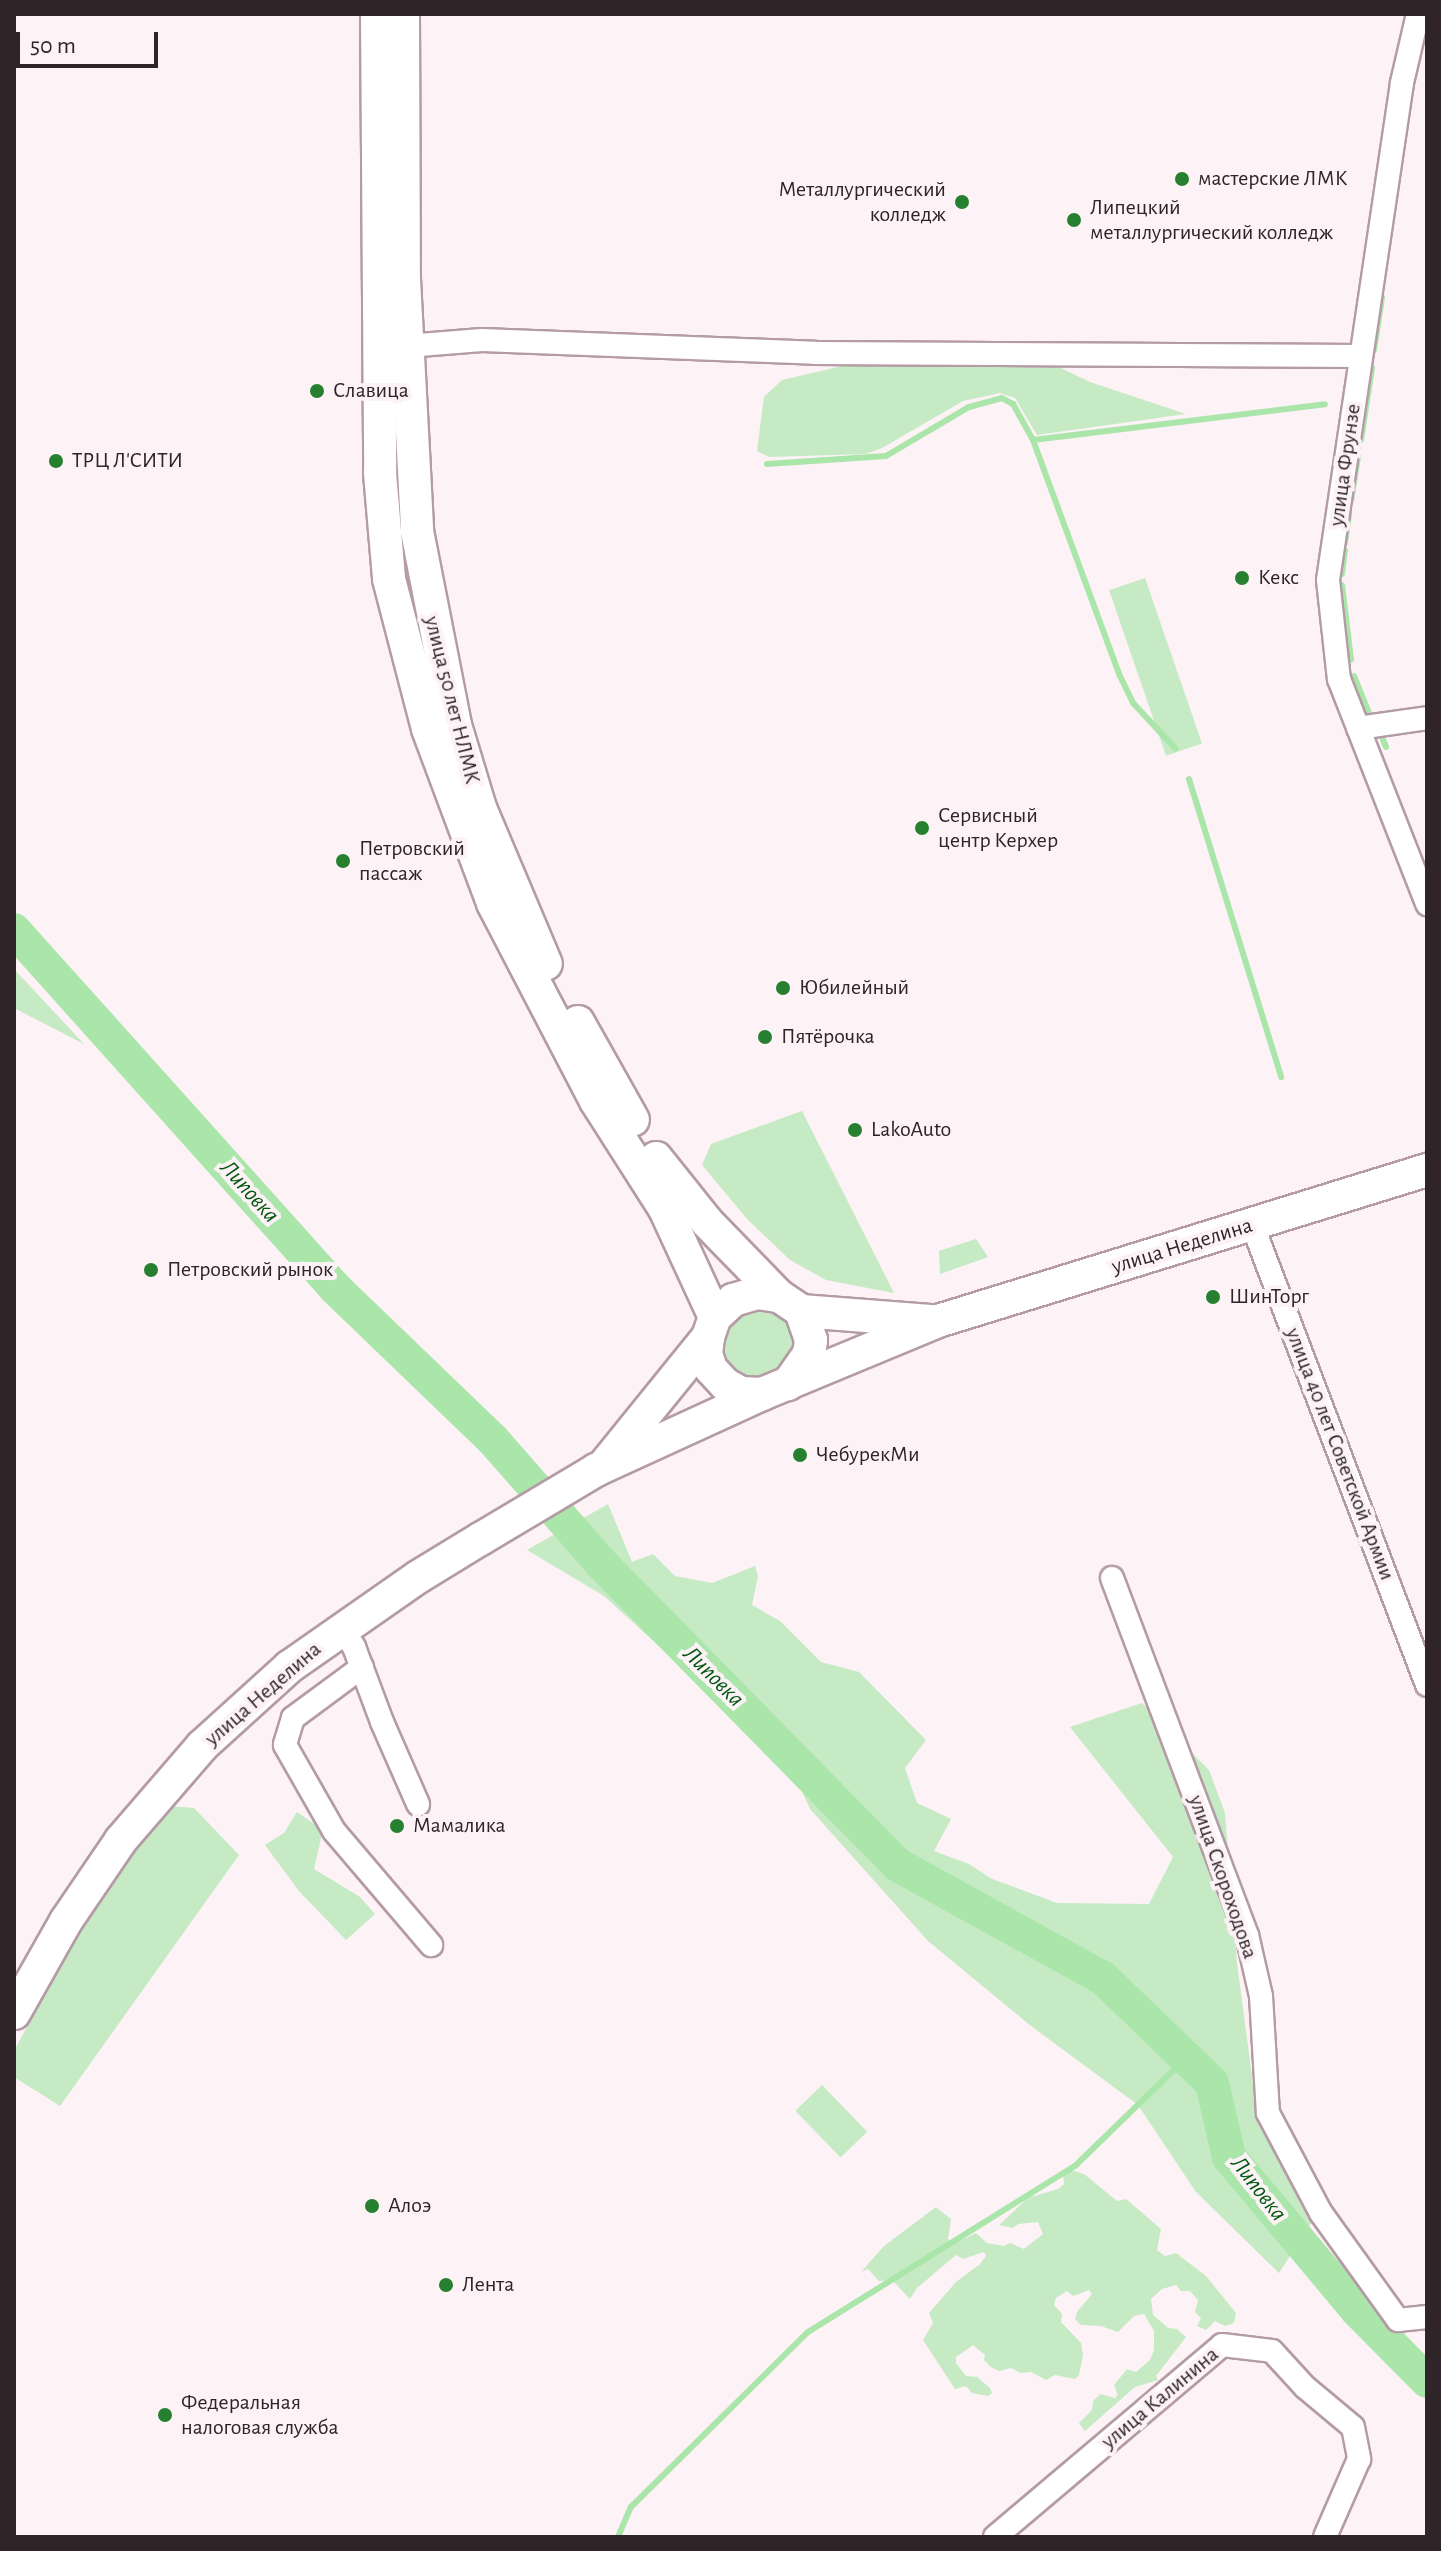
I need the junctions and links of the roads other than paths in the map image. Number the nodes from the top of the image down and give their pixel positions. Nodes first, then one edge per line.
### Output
1 (377, 14) edge
2 (403, 14) edge
3 (1418, 14) edge
4 (407, 346) junction
5 (1361, 356) junction
6 (1427, 718) edge
7 (1358, 728) junction
8 (1427, 904) edge
9 (1427, 1170) edge
10 (1252, 1224) junction
11 (790, 1303) junction
12 (938, 1321) junction
13 (711, 1327) junction
14 (775, 1389) junction
15 (599, 1469) junction
16 (1112, 1578) dead end
17 (342, 1629) junction
18 (362, 1667) junction
19 (1427, 1685) edge
20 (418, 1804) dead end
21 (431, 1945) dead end
22 (14, 2013) edge
23 (1424, 2318) edge
24 (995, 2537) edge
25 (1325, 2537) edge

1 - 13 main road, улица 50 лет НЛМК
2 - 4 main road, улица 50 лет НЛМК
3 - 5 street, улица Фрунзе
4 - 5 street
4 - 11 main road, улица 50 лет НЛМК
5 - 7 street, улица Фрунзе
6 - 7 street
7 - 8 street, улица Фрунзе
9 - 10 main road, улица Неделина
10 - 12 main road, улица Неделина
10 - 19 street, улица 40 лет Советской Армии
11 - 12 main road
11 - 13 main road
11 - 14 main road
12 - 14 main road, улица Неделина
13 - 14 main road
13 - 15 main road
14 - 15 main road, улица Неделина
15 - 17 main road, улица Неделина
16 - 23 street, улица Скороходова
17 - 18 street
17 - 22 main road, улица Неделина
18 - 20 street
18 - 21 street
24 - 25 street, улица Калинина

